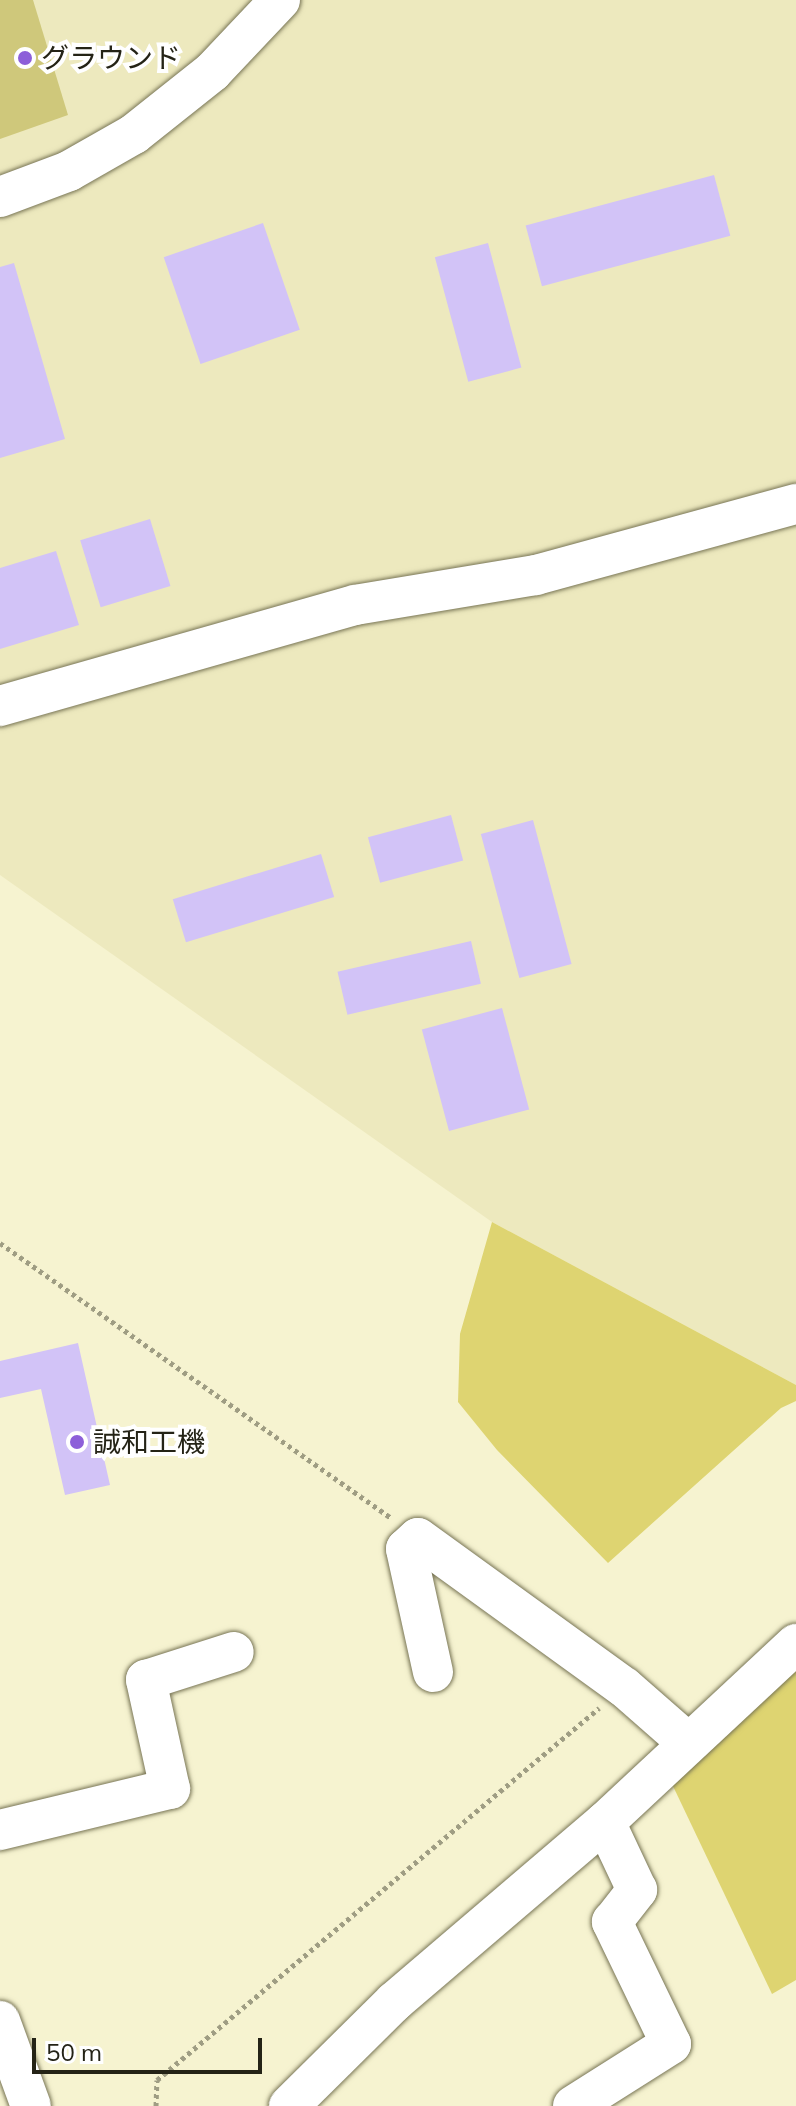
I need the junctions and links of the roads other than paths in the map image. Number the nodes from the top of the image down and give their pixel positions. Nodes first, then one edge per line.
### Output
1 (280, 0) edge
2 (0, 197) edge
3 (796, 504) edge
4 (0, 706) edge
5 (796, 1644) edge
6 (234, 1652) dead end
7 (433, 1672) dead end
8 (688, 1743) junction
9 (605, 1822) junction
10 (0, 1830) edge
11 (0, 2021) edge
12 (31, 2106) edge
13 (289, 2106) edge
14 (573, 2106) edge

1 - 2 street
3 - 4 street
5 - 8 street
6 - 10 street
7 - 8 street
8 - 9 street
9 - 13 street
9 - 14 street
11 - 12 street

